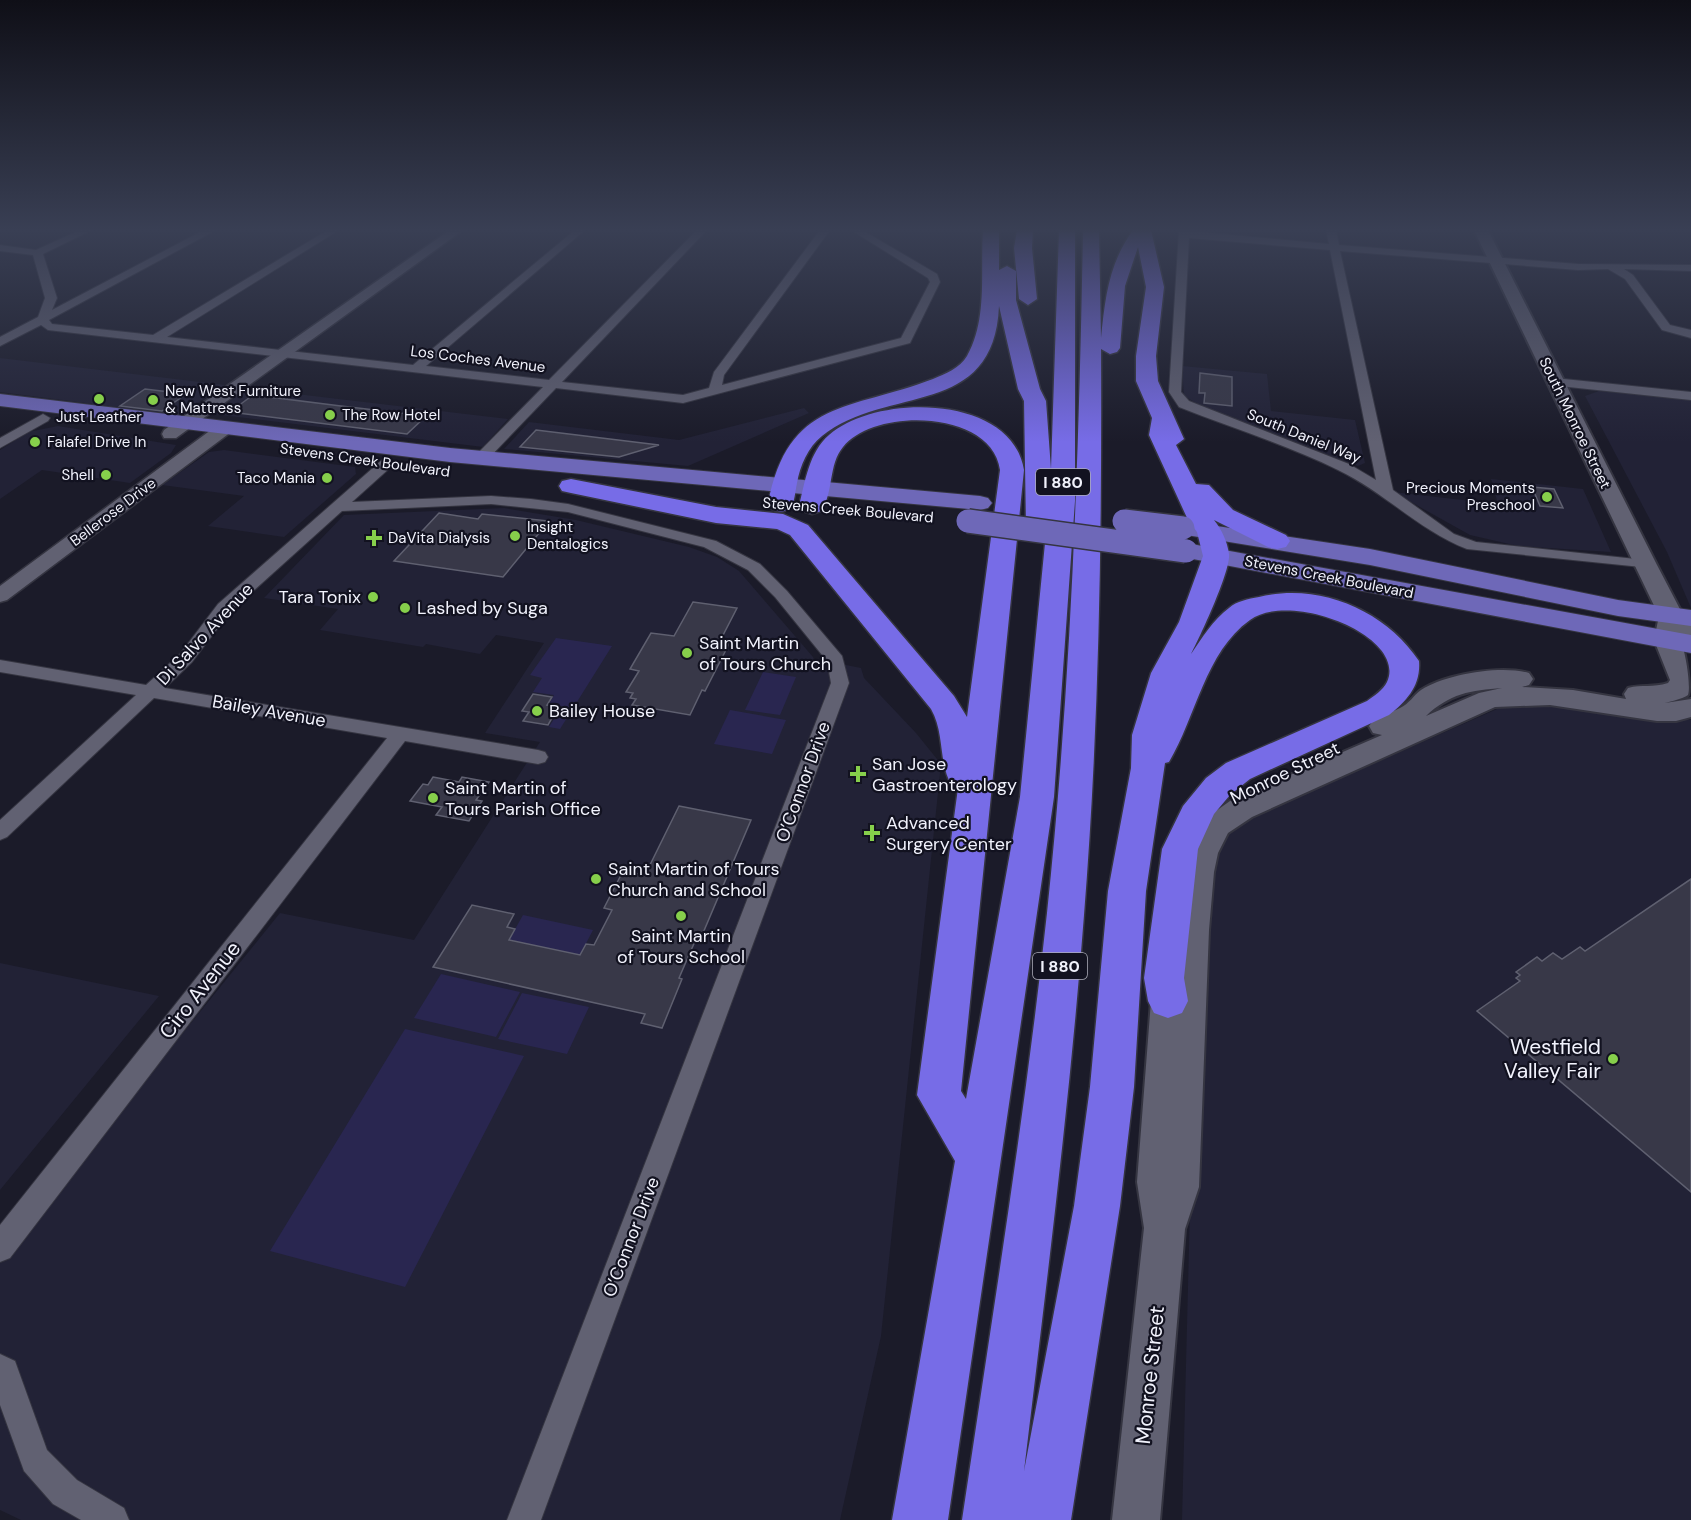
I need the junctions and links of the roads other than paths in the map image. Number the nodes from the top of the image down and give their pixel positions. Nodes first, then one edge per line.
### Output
1 (50, 301) edge
2 (79, 301) edge
3 (218, 301) edge
4 (357, 301) edge
5 (496, 301) edge
6 (634, 301) edge
7 (773, 301) edge
8 (926, 301) edge
9 (981, 301) edge
10 (991, 301) edge
11 (1007, 301) edge
12 (1066, 301) edge
13 (1091, 301) edge
14 (1115, 301) edge
15 (1153, 301) edge
16 (1180, 301) edge
17 (1346, 301) edge
18 (1515, 301) edge
19 (1646, 301) edge
20 (43, 320) junction
21 (1691, 334) edge
22 (985, 335) junction
23 (155, 339) junction
24 (0, 342) edge
25 (282, 354) junction
26 (415, 369) junction
27 (1554, 382) junction
28 (553, 385) junction
29 (715, 390) junction
30 (1691, 396) edge
31 (0, 400) edge
32 (1092, 408) junction
33 (0, 412) edge
34 (43, 418) junction
35 (1162, 419) junction
36 (178, 428) junction
37 (217, 434) junction
38 (0, 444) edge
39 (450, 455) junction
40 (481, 458) junction
41 (387, 463) junction
42 (571, 486) junction
43 (1386, 492) junction
44 (783, 495) junction
45 (814, 497) junction
46 (338, 507) junction
47 (1277, 541) junction
48 (1213, 544) junction
49 (1645, 565) junction
50 (1057, 575) junction
51 (0, 596) edge
52 (1682, 632) edge
53 (0, 666) edge
54 (151, 691) junction
55 (1691, 708) edge
56 (401, 733) junction
57 (538, 757) dead end
58 (1148, 768) junction
59 (0, 832) edge
60 (970, 837) junction
61 (1168, 1001) junction
62 (979, 1158) junction
63 (1164, 1229) junction
64 (0, 1248) edge
65 (0, 1369) edge
66 (111, 1520) edge
67 (524, 1520) edge
68 (920, 1520) edge
69 (990, 1520) edge
70 (1043, 1520) edge
71 (1136, 1520) edge

1 - 20 street
2 - 20 street
3 - 23 street
4 - 25 street
5 - 26 street
6 - 28 street
7 - 29 street
8 - 29 street, Los Coches Avenue
9 - 22 highway
10 - 22 highway
11 - 50 highway
12 - 50 highway, I 880
13 - 32 highway, I 880
14 - 32 highway
15 - 35 highway
16 - 43 street, South Daniel Way
17 - 43 street
18 - 27 main road, South Monroe Street
19 - 21 street
20 - 23 street, Los Coches Avenue
20 - 24 street
22 - 44 highway
23 - 25 street, Los Coches Avenue
25 - 26 street, Los Coches Avenue
25 - 36 street
26 - 28 street, Los Coches Avenue
27 - 30 street
27 - 49 main road, South Monroe Street
28 - 29 street, Los Coches Avenue
28 - 40 street
31 - 36 main road, Stevens Creek Boulevard
32 - 69 highway, I 880
33 - 34 main road, Stevens Creek Boulevard
34 - 36 main road, Stevens Creek Boulevard
34 - 38 street
35 - 47 highway
35 - 48 highway
36 - 37 main road, Stevens Creek Boulevard
37 - 39 main road, Stevens Creek Boulevard
37 - 41 main road, Stevens Creek Boulevard
37 - 51 street, Bellerose Drive
39 - 40 main road, Stevens Creek Boulevard
39 - 41 main road
40 - 44 main road, Stevens Creek Boulevard
41 - 42 main road, Stevens Creek Boulevard
41 - 46 street, Di Salvo Avenue
42 - 44 main road, Stevens Creek Boulevard
42 - 60 highway
43 - 49 street, South Daniel Way
44 - 45 main road, Stevens Creek Boulevard
45 - 48 main road, Stevens Creek Boulevard, bridge
45 - 60 highway
46 - 54 street, Di Salvo Avenue
46 - 67 street, O’Connor Drive
47 - 48 main road, Stevens Creek Boulevard
47 - 52 main road, Stevens Creek Boulevard
48 - 52 main road, Stevens Creek Boulevard
48 - 58 highway
49 - 52 main road, South Monroe Street
50 - 62 highway, I 880
52 - 61 main road, Monroe Street
53 - 54 street, Bailey Avenue
54 - 56 street, Bailey Avenue
54 - 59 street, Di Salvo Avenue
55 - 63 main road, Monroe Street
56 - 57 street, Bailey Avenue
56 - 64 street, Ciro Avenue
58 - 61 highway
58 - 70 highway
60 - 62 highway
61 - 63 main road, Monroe Street
62 - 68 highway, I 880
63 - 71 main road, Monroe Street
65 - 66 street

